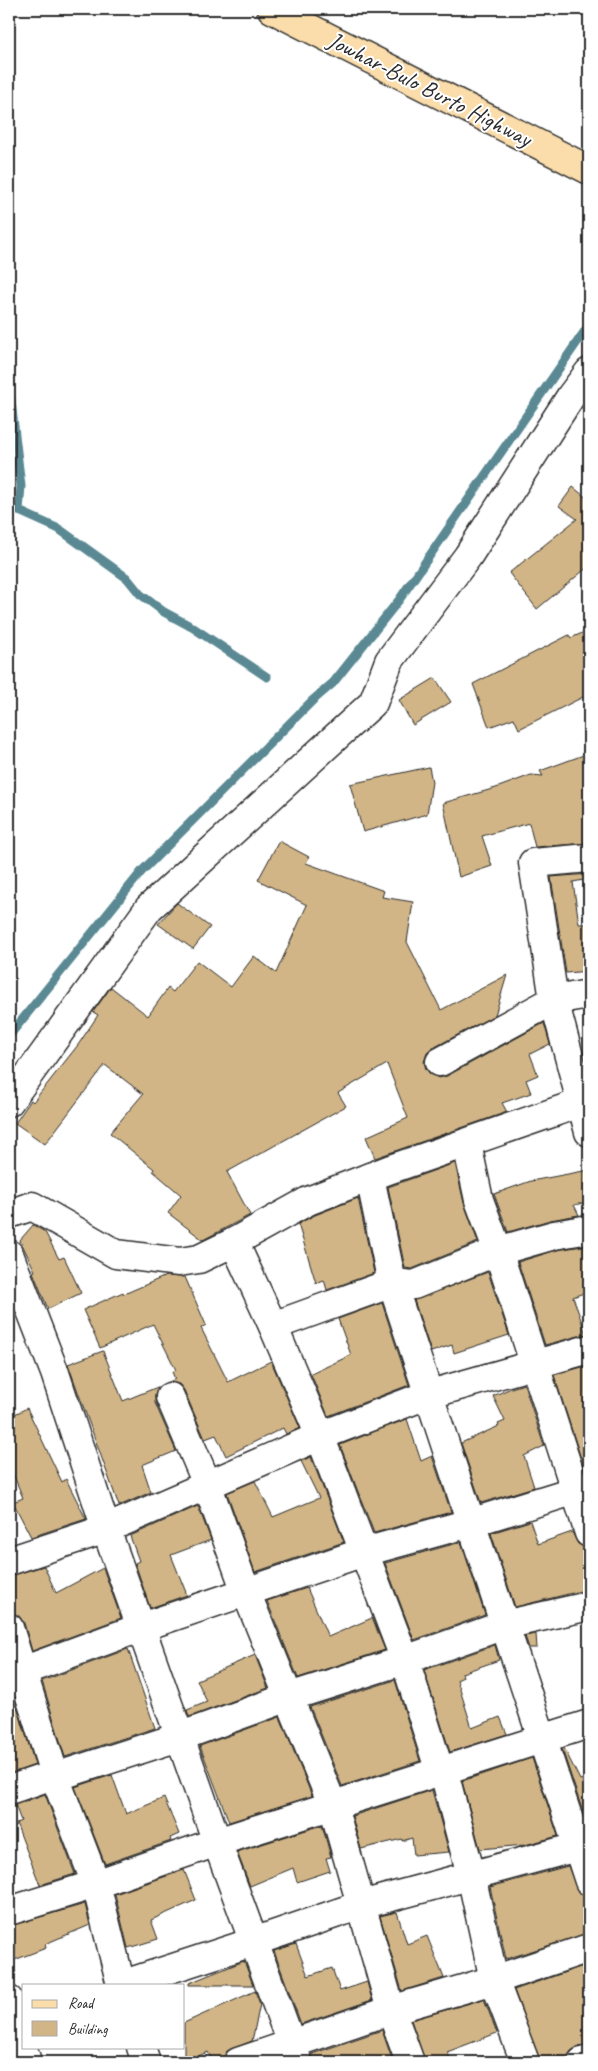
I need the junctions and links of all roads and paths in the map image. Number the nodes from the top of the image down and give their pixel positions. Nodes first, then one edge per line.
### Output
1 (272, 9) edge
2 (589, 170) edge
3 (589, 372) edge
4 (589, 858) edge
5 (589, 994) edge
6 (554, 1000) junction
7 (440, 1062) dead end
8 (9, 1102) edge
9 (586, 1102) edge
10 (589, 1132) edge
11 (466, 1144) junction
12 (370, 1177) junction
13 (9, 1214) edge
14 (589, 1229) edge
15 (234, 1242) junction
16 (498, 1251) junction
17 (9, 1254) edge
18 (392, 1283) junction
19 (272, 1326) junction
20 (589, 1349) edge
21 (535, 1364) junction
22 (427, 1394) junction
23 (170, 1397) dead end
24 (320, 1436) junction
25 (207, 1484) junction
26 (583, 1488) edge
27 (470, 1523) junction
28 (106, 1529) junction
29 (589, 1532) edge
30 (364, 1552) junction
31 (9, 1561) edge
32 (246, 1592) junction
33 (589, 1606) edge
34 (504, 1625) junction
35 (142, 1627) junction
36 (9, 1628) edge
37 (405, 1660) junction
38 (16, 1674) edge
39 (289, 1697) junction
40 (589, 1724) edge
41 (180, 1737) junction
42 (544, 1738) junction
43 (440, 1772) junction
44 (55, 1778) junction
45 (9, 1790) edge
46 (333, 1806) junction
47 (217, 1842) junction
48 (583, 1844) edge
49 (471, 1875) junction
50 (589, 1881) edge
51 (96, 1884) junction
52 (361, 1905) junction
53 (9, 1911) edge
54 (253, 1942) junction
55 (589, 1948) edge
56 (494, 1980) junction
57 (121, 1984) edge
58 (124, 1984) edge
59 (391, 2010) junction
60 (14, 2017) edge
61 (22, 2045) edge
62 (23, 2048) edge
63 (141, 2048) edge
64 (294, 2053) edge
65 (589, 2060) edge
66 (27, 2062) edge
67 (146, 2062) edge
68 (238, 2062) edge
69 (410, 2062) edge
70 (525, 2062) edge
71 (582, 2062) edge

1 - 2 main road, Jowhar-Bulo Burto Highway
3 - 8 street
4 - 6 street
5 - 6 street
6 - 7 street
6 - 9 street
9 - 10 street
9 - 11 street
11 - 12 street
11 - 16 street
12 - 15 street
12 - 18 street
13 - 15 street
14 - 16 street
15 - 19 street
16 - 18 street
16 - 21 street
17 - 28 street
18 - 19 street
18 - 22 street
19 - 24 street
20 - 21 street
21 - 22 street
21 - 26 street
22 - 24 street
22 - 27 street
23 - 25 street
24 - 25 street
24 - 30 street
25 - 28 street
25 - 32 street
26 - 27 street
26 - 29 street
27 - 30 street
27 - 34 street
28 - 31 street
28 - 35 street
30 - 32 street
30 - 37 street
32 - 35 street
32 - 39 street
33 - 34 street
34 - 37 street
34 - 42 street
35 - 38 street
35 - 41 street
36 - 38 street
37 - 39 street
37 - 43 street
38 - 44 street
39 - 41 street
39 - 46 street
40 - 42 street
41 - 44 street
41 - 47 street
42 - 43 street
42 - 48 street
43 - 46 street
43 - 49 street
44 - 45 street
44 - 51 street
46 - 47 street
46 - 52 street
47 - 51 street
47 - 54 street
48 - 49 street
48 - 50 street
49 - 52 street
49 - 56 street
51 - 53 street
51 - 57 street
52 - 54 street
52 - 59 street
54 - 58 street
54 - 64 street
55 - 56 street
56 - 59 street
56 - 70 street
59 - 64 street
59 - 69 street
60 - 61 street
62 - 66 street
63 - 67 street
64 - 68 street
65 - 71 street

